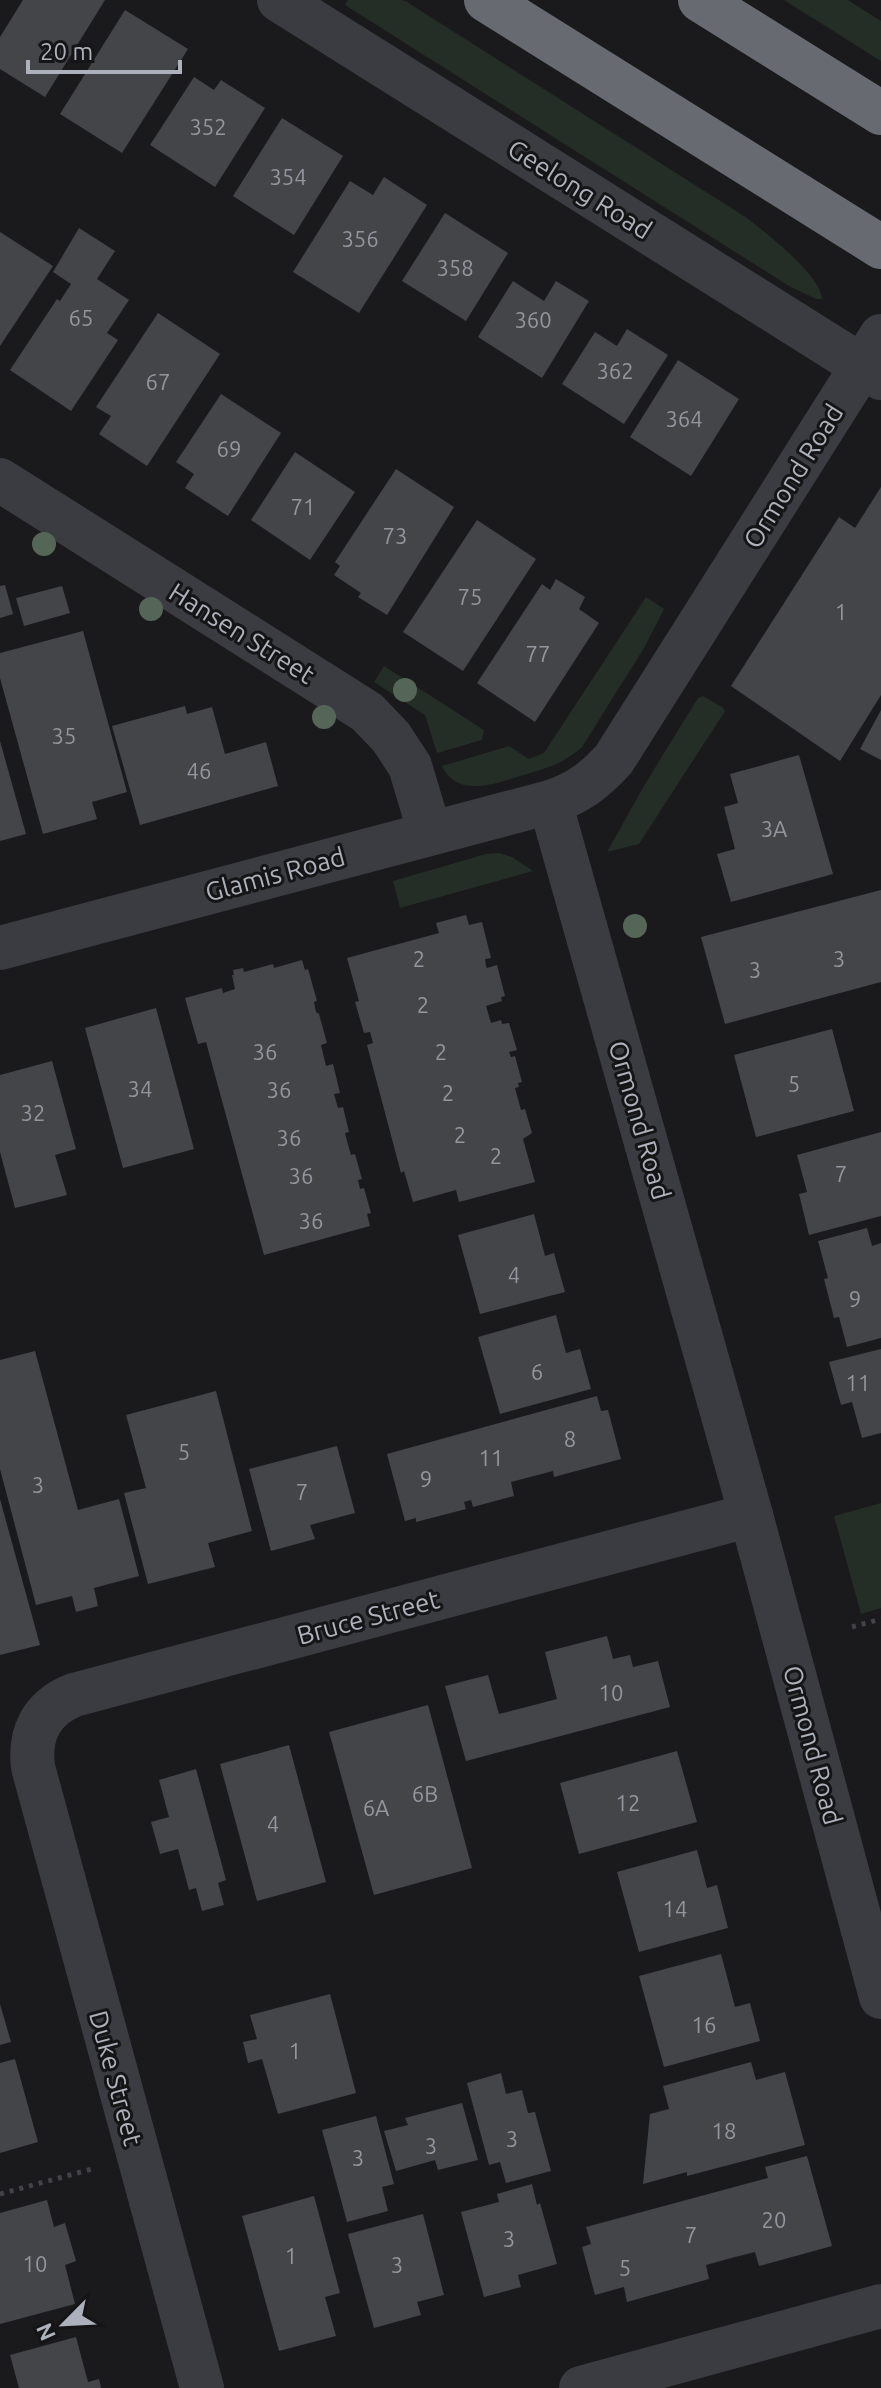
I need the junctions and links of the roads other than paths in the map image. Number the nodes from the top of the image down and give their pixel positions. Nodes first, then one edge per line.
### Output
1 (279, 0) edge
2 (486, 0) edge
3 (700, 0) edge
4 (881, 113) edge
5 (881, 247) edge
6 (875, 360) edge
7 (0, 480) edge
8 (550, 802) junction
9 (430, 833) junction
10 (0, 948) edge
11 (751, 1515) junction
12 (33, 1767) joint
13 (881, 1997) edge
14 (881, 2306) edge
15 (202, 2388) edge
16 (581, 2388) edge

1 - 6 street, Geelong Road
2 - 5 highway
3 - 4 highway
6 - 8 street, Ormond Road
7 - 9 street, Hansen Street
8 - 9 street, Glamis Road
8 - 11 street, Ormond Road
9 - 10 street, Glamis Road
11 - 12 street, Bruce Street
11 - 13 street, Ormond Road
12 - 15 street, Duke Street
14 - 16 street

